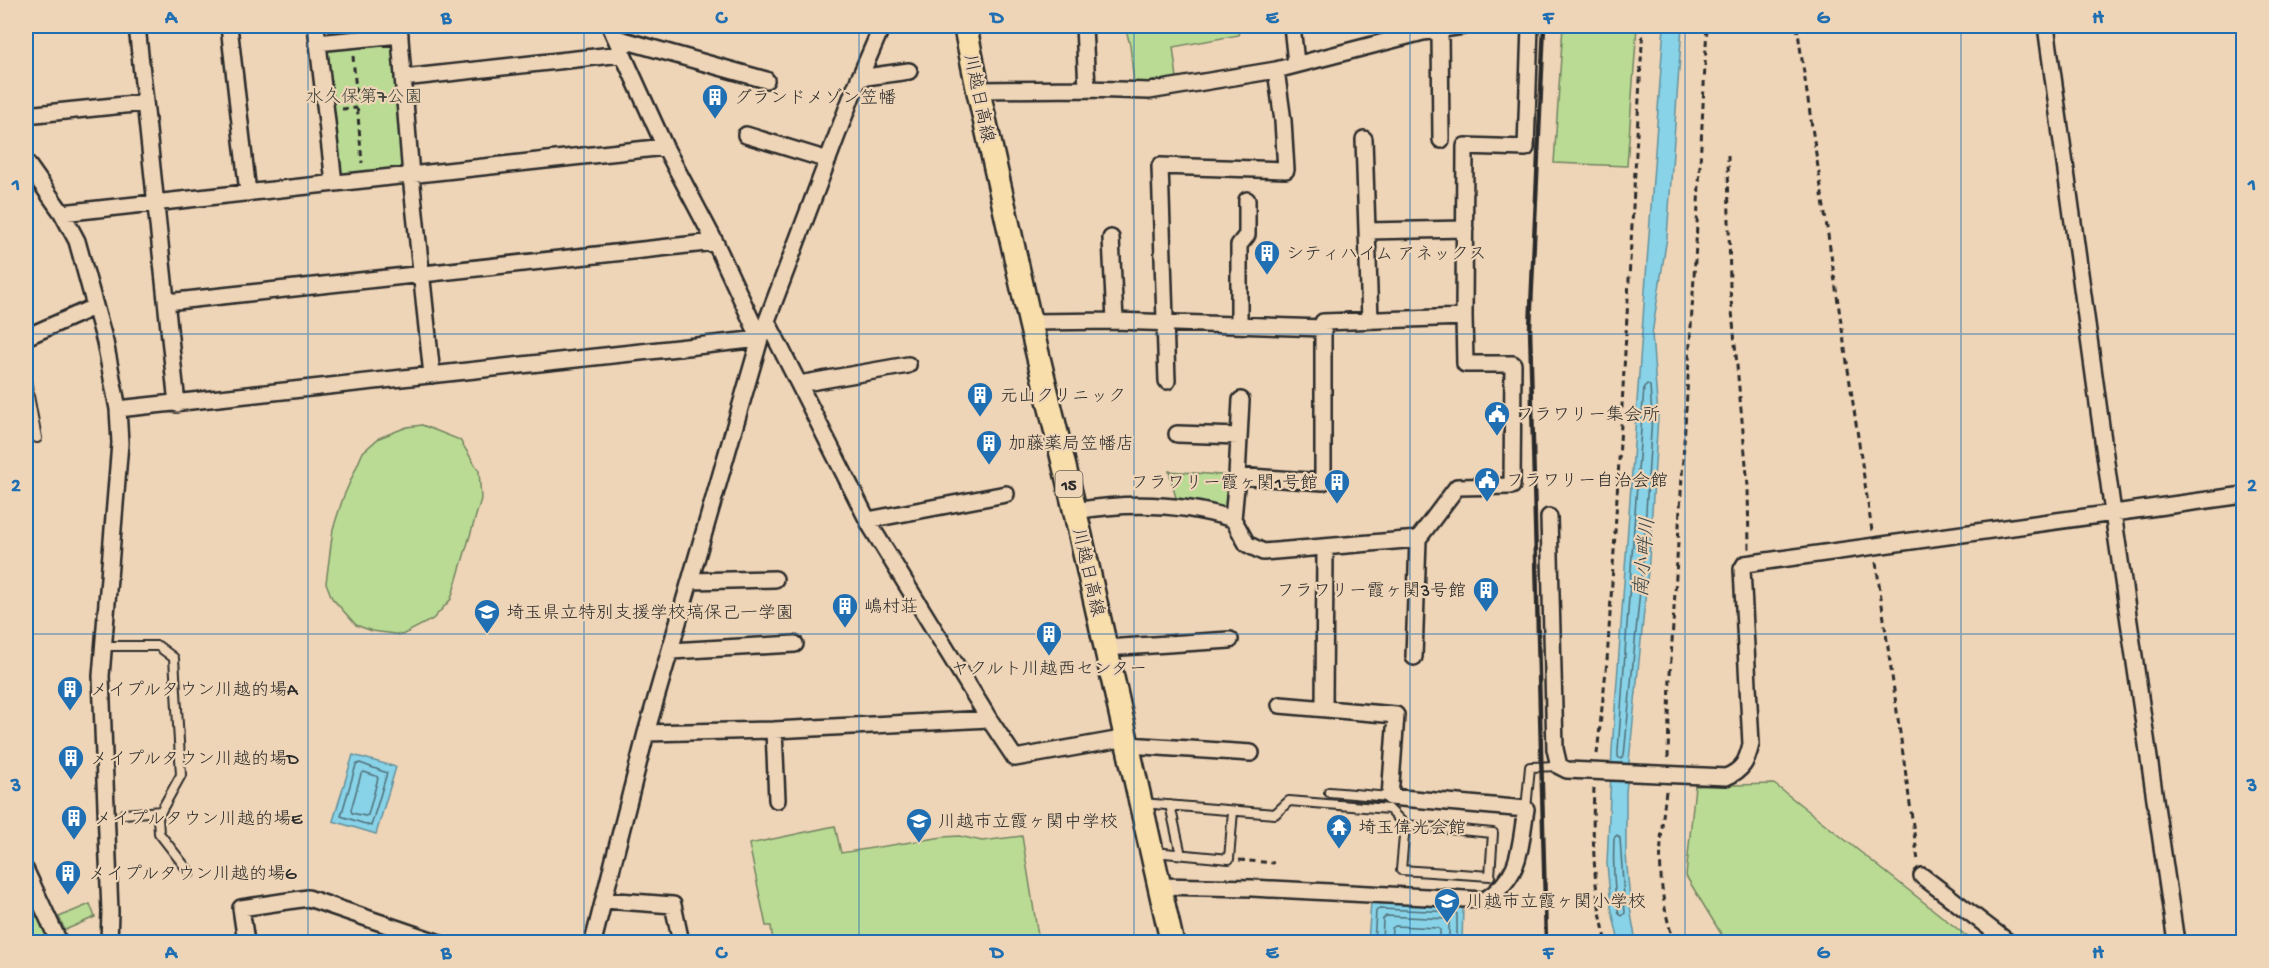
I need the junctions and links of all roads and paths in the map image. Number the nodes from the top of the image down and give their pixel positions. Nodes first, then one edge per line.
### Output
1 (137, 26) edge
2 (229, 26) edge
3 (316, 26) edge
4 (882, 26) edge
5 (1001, 26) edge
6 (1084, 26) edge
7 (1292, 26) edge
8 (1463, 26) edge
9 (1530, 26) edge
10 (1643, 26) edge
11 (1707, 26) edge
12 (1797, 26) edge
13 (2046, 26) edge
14 (966, 28) edge
15 (400, 30) edge
16 (1440, 30) junction
17 (613, 32) edge
18 (352, 39) junction
19 (317, 43) junction
20 (622, 54) junction
21 (1296, 63) junction
22 (1276, 70) junction
23 (909, 71) dead end
24 (403, 78) junction
25 (859, 78) junction
26 (766, 80) dead end
27 (1087, 88) junction
28 (978, 90) junction
29 (144, 103) junction
30 (26, 115) edge
31 (746, 135) dead end
32 (1364, 139) dead end
33 (1441, 140) dead end
34 (665, 147) junction
35 (1728, 155) dead end
36 (828, 160) junction
37 (26, 162) edge
38 (411, 176) junction
39 (363, 181) junction
40 (334, 183) junction
41 (248, 193) junction
42 (1246, 200) dead end
43 (156, 204) junction
44 (62, 213) junction
45 (1464, 229) junction
46 (1366, 231) junction
47 (1111, 238) dead end
48 (715, 242) junction
49 (420, 274) junction
50 (167, 302) junction
51 (94, 307) junction
52 (1464, 316) junction
53 (767, 321) junction
54 (1115, 321) junction
55 (1370, 321) junction
56 (1030, 322) junction
57 (1165, 322) junction
58 (1239, 325) junction
59 (1323, 328) junction
60 (27, 333) edge
61 (760, 339) junction
62 (908, 365) dead end
63 (432, 375) junction
64 (26, 380) edge
65 (1167, 381) dead end
66 (799, 384) junction
67 (1241, 400) dead end
68 (177, 404) junction
69 (118, 409) junction
70 (1177, 434) dead end
71 (1239, 436) junction
72 (37, 438) dead end
73 (1237, 476) junction
74 (1006, 494) dead end
75 (2244, 495) edge
76 (1075, 511) junction
77 (2113, 513) junction
78 (1549, 517) dead end
79 (1233, 519) junction
80 (868, 520) junction
81 (1418, 539) junction
82 (1874, 546) junction
83 (1325, 549) junction
84 (1749, 563) junction
85 (775, 579) dead end
86 (691, 581) junction
87 (1230, 640) dead end
88 (795, 644) dead end
89 (102, 646) junction
90 (1106, 648) junction
91 (671, 651) junction
92 (1414, 657) dead end
93 (1280, 705) dead end
94 (1324, 709) junction
95 (989, 719) junction
96 (774, 730) junction
97 (646, 733) junction
98 (1127, 741) junction
99 (1251, 753) dead end
100 (1559, 766) junction
101 (1599, 772) junction
102 (1665, 774) junction
103 (1329, 792) dead end
104 (1390, 797) junction
105 (777, 800) dead end
106 (1140, 802) junction
107 (1170, 805) junction
108 (1526, 809) junction
109 (161, 811) junction
110 (1233, 811) junction
111 (124, 814) dead end
112 (1405, 825) junction
113 (1151, 852) junction
114 (1181, 855) junction
115 (1229, 860) junction
116 (1274, 863) dead end
117 (26, 871) edge
118 (190, 873) dead end
119 (1922, 876) joint
120 (1158, 886) junction
121 (604, 900) junction
122 (59, 942) edge
123 (109, 942) edge
124 (246, 942) edge
125 (437, 942) edge
126 (593, 942) edge
127 (681, 942) edge
128 (1172, 942) edge
129 (1607, 942) edge
130 (1674, 942) edge
131 (2008, 942) edge
132 (2176, 942) edge

1 - 29 street
2 - 41 street
3 - 19 street
4 - 25 street
5 - 14 lane
6 - 27 street
7 - 21 street
8 - 16 street
9 - 45 street
10 - 101 path
11 - 102 path
12 - 82 path
13 - 77 street
14 - 28 main road, 川越日高線 / 15
15 - 18 street
15 - 24 street
16 - 21 street
16 - 33 street
17 - 20 street
17 - 26 street
18 - 19 street
18 - 39 path
19 - 40 street
20 - 24 street
20 - 34 street
21 - 22 street
22 - 27 street
22 - 57 street
23 - 25 street
24 - 38 street
25 - 36 street
27 - 28 street
28 - 56 main road, 川越日高線 / 15
29 - 30 street
29 - 43 street
31 - 36 street
32 - 46 street
34 - 38 street
34 - 48 street
35 - 84 path
36 - 53 street
37 - 44 street
38 - 39 street
38 - 49 street
39 - 40 street
40 - 41 street
41 - 43 street
42 - 58 street
43 - 44 street
43 - 50 street
44 - 51 street
45 - 46 street
45 - 52 street
46 - 55 street
47 - 54 street
48 - 49 street
48 - 61 street
49 - 50 street
49 - 63 street
50 - 68 street
51 - 60 street
51 - 69 street
52 - 55 street
52 - 81 street
53 - 61 street
53 - 66 street
54 - 56 street
54 - 57 street
55 - 59 street
56 - 76 main road, 川越日高線 / 15
57 - 58 street
57 - 65 street
58 - 59 street
59 - 73 street
61 - 63 street
61 - 86 street
62 - 66 street
63 - 68 street
64 - 72 lane
66 - 80 street
67 - 71 street
68 - 69 street
69 - 89 street
70 - 71 street
71 - 73 street
73 - 79 street
74 - 80 street
75 - 77 street
76 - 79 street
76 - 90 main road, 川越日高線 / 15
77 - 82 street
77 - 132 street
78 - 100 street
79 - 83 street
80 - 95 street
81 - 83 street
81 - 92 street
82 - 84 street
82 - 119 path
83 - 94 street
84 - 102 street
85 - 86 street
86 - 91 street
87 - 90 street
88 - 91 street
89 - 109 lane
89 - 123 street
90 - 98 main road, 川越日高線 / 15
91 - 97 street
93 - 94 street
94 - 104 street
95 - 96 street
95 - 98 street
96 - 97 street
96 - 105 street
97 - 121 street
98 - 99 street
98 - 106 main road, 川越日高線 / 15
100 - 101 street
100 - 108 lane
101 - 102 street
101 - 129 path
102 - 130 path
103 - 104 lane
104 - 108 street
106 - 107 lane
106 - 113 main road, 川越日高線 / 15
107 - 110 lane
107 - 114 lane
108 - 120 street
109 - 111 lane
109 - 118 lane
110 - 112 lane
110 - 115 lane
112 - 112 lane
113 - 114 lane
113 - 120 main road, 川越日高線 / 15
114 - 115 lane
115 - 116 path
117 - 122 street
119 - 131 street
120 - 128 main road, 川越日高線 / 15
121 - 126 street
121 - 127 street
124 - 125 street

